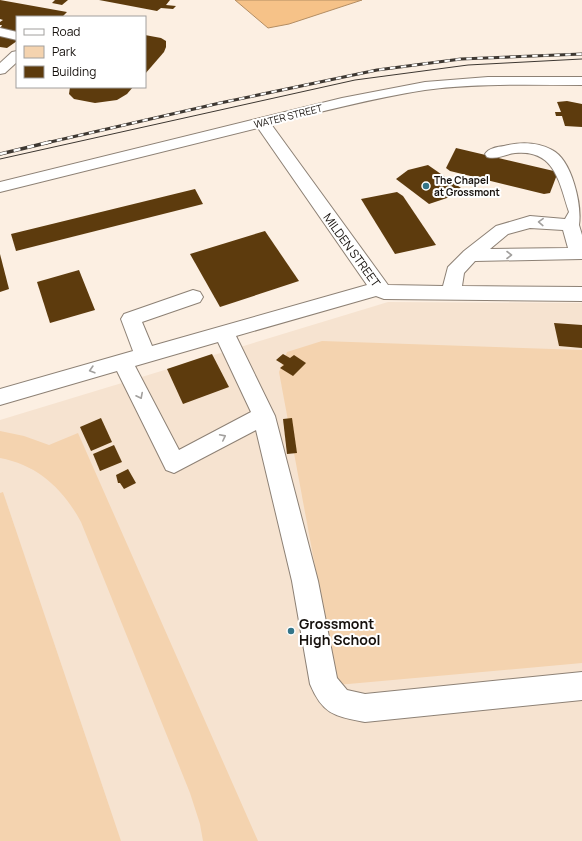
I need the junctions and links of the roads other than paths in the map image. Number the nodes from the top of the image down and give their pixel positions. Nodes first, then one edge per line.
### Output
1 (0, 32) edge
2 (16, 36) edge
3 (16, 56) edge
4 (0, 70) edge
5 (582, 81) edge
6 (262, 123) junction
7 (493, 154) dead end
8 (0, 187) edge
9 (570, 225) junction
10 (470, 255) junction
11 (379, 288) junction
12 (451, 293) junction
13 (582, 294) edge
14 (193, 297) dead end
15 (224, 332) junction
16 (132, 358) junction
17 (0, 397) edge
18 (264, 416) junction
19 (582, 686) edge

1 - 2 street
3 - 4 street
5 - 6 street, WATER STREET
6 - 8 street, WATER STREET
6 - 11 street, MILDEN STREET
7 - 9 street
9 -> 10 street
10 -> 9 street
10 - 12 street
11 - 12 street, MILDEN STREET
11 - 15 street
12 - 13 street, MILDEN STREET
14 - 16 street
15 - 16 street
15 - 18 street
16 -> 17 street
16 -> 18 street
18 - 19 street

